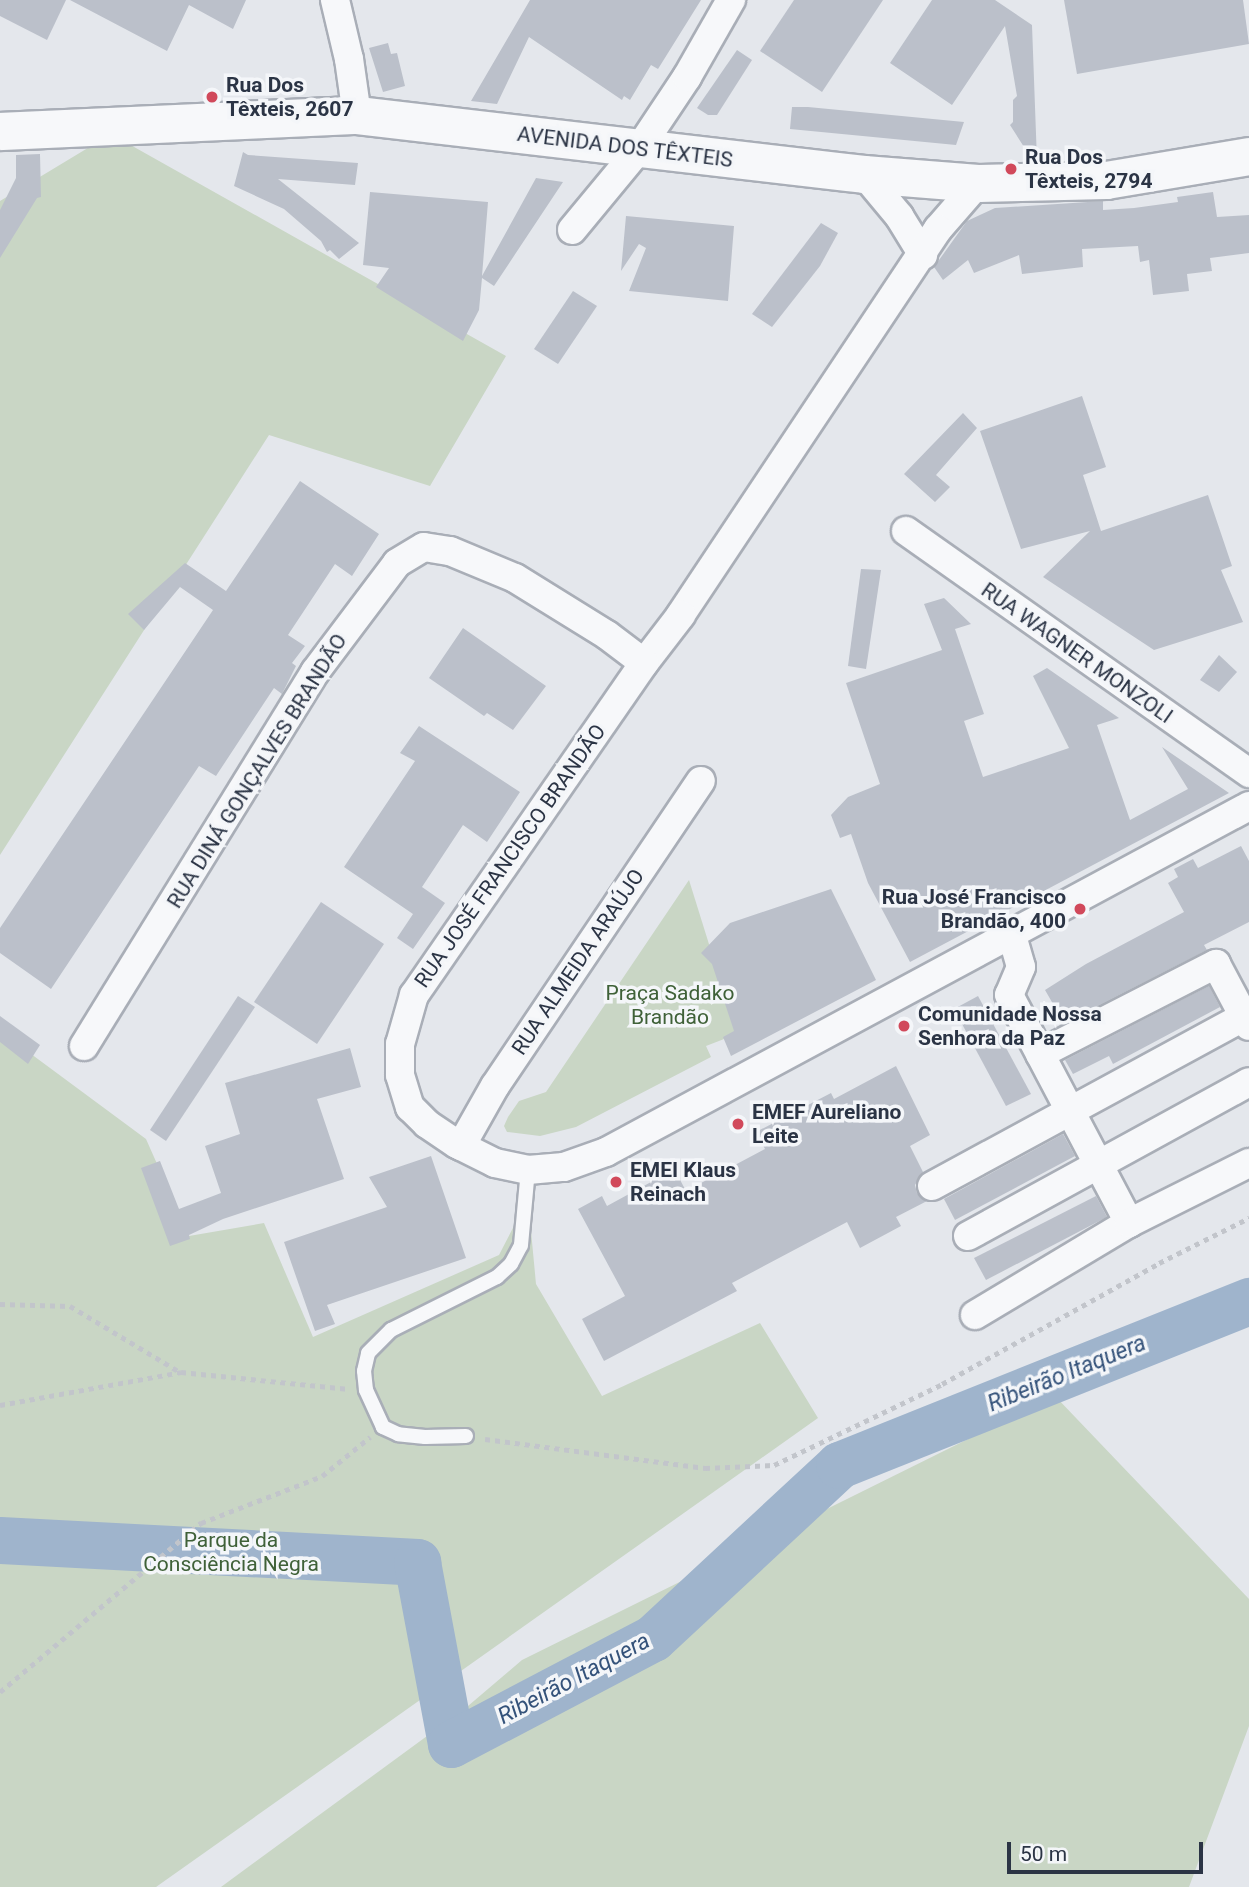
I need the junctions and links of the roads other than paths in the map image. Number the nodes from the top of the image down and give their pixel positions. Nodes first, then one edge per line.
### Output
1 (335, 0) edge
2 (731, 0) edge
3 (357, 115) junction
4 (0, 131) edge
5 (639, 149) junction
6 (1249, 156) edge
7 (864, 174) junction
8 (978, 183) junction
9 (572, 230) dead end
10 (923, 255) junction
11 (906, 531) dead end
12 (644, 663) junction
13 (1249, 773) edge
14 (701, 781) dead end
15 (1249, 806) edge
16 (1012, 932) junction
17 (1247, 1019) edge
18 (84, 1046) dead end
19 (1040, 1054) junction
20 (1249, 1082) edge
21 (1070, 1111) junction
22 (461, 1146) junction
23 (1249, 1163) edge
24 (1098, 1164) junction
25 (528, 1170) junction
26 (932, 1186) dead end
27 (1129, 1223) junction
28 (968, 1236) dead end
29 (975, 1315) dead end
30 (466, 1436) road end

1 - 3 street
2 - 5 street
3 - 4 street, AVENIDA DOS TÊXTEIS
3 - 5 street, AVENIDA DOS TÊXTEIS
5 - 7 street, AVENIDA DOS TÊXTEIS
5 - 9 street
6 - 8 street, AVENIDA DOS TÊXTEIS
7 - 8 street, AVENIDA DOS TÊXTEIS
7 - 10 street
8 - 10 street, RUA JOSÉ FRANCISCO BRANDÃO
10 - 12 street, RUA JOSÉ FRANCISCO BRANDÃO
11 - 13 street, RUA WAGNER MONZOLI
12 - 18 street, RUA DINÁ GONÇALVES BRANDÃO
12 - 22 street, RUA JOSÉ FRANCISCO BRANDÃO
14 - 22 street, RUA ALMEIDA ARAÚJO
15 - 16 street, RUA JOSÉ FRANCISCO BRANDÃO
16 - 19 street
16 - 25 street, RUA JOSÉ FRANCISCO BRANDÃO
17 - 19 street
17 - 21 street
19 - 21 street
20 - 24 street
21 - 24 street
21 - 26 street
22 - 25 street, RUA JOSÉ FRANCISCO BRANDÃO
23 - 27 street
24 - 27 street
24 - 28 street
25 - 30 lane
27 - 29 street

